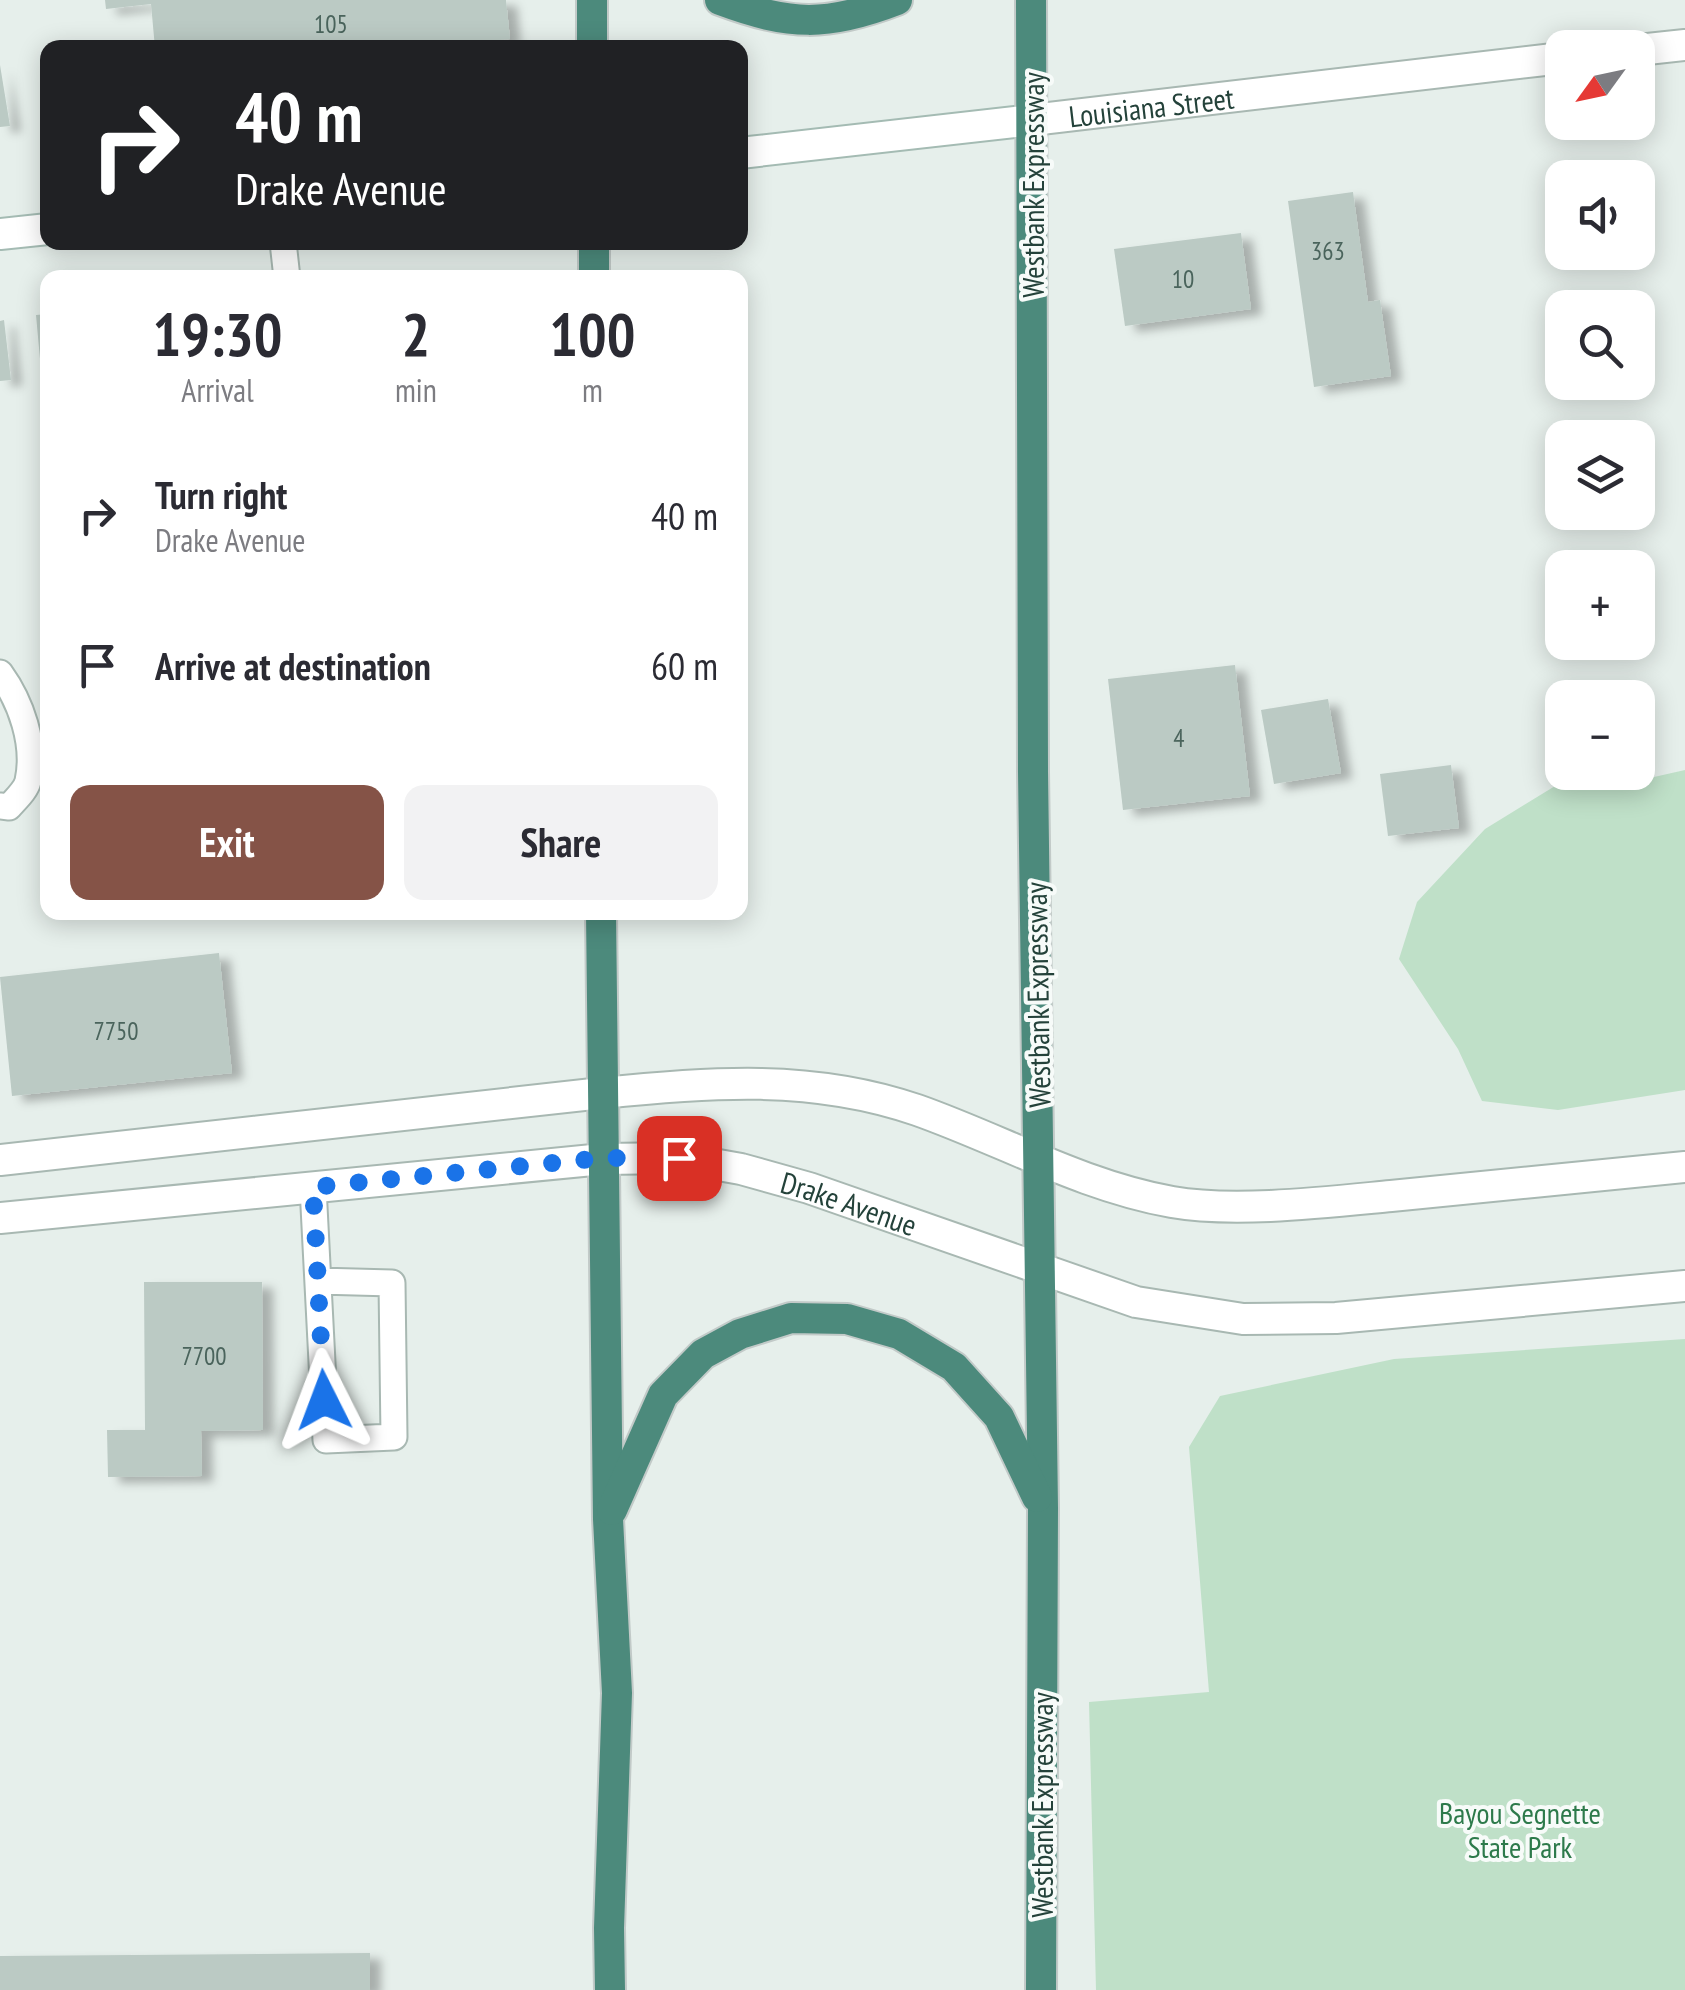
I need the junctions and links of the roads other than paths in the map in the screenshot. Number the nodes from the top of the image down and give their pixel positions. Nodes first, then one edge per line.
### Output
1 (592, 0) edge
2 (720, 0) edge
3 (897, 0) edge
4 (1031, 0) edge
5 (592, 40) edge
6 (1685, 45) edge
7 (1655, 48) edge
8 (1545, 60) edge
9 (1032, 120) junction
10 (748, 153) edge
11 (40, 230) edge
12 (0, 234) edge
13 (0, 674) edge
14 (0, 806) edge
15 (601, 920) edge
16 (602, 1093) junction
17 (603, 1158) junction
18 (0, 1160) edge
19 (1039, 1160) junction
20 (1685, 1167) edge
21 (313, 1187) junction
22 (0, 1218) edge
23 (1040, 1271) junction
24 (318, 1281) junction
25 (1685, 1286) edge
26 (1043, 1508) junction
27 (608, 1520) junction
28 (610, 1990) edge
29 (1041, 1990) edge

1 - 5 highway
2 - 3 highway
4 - 9 highway, Westbank Expressway
6 - 7 street
8 - 9 street, Louisiana Street
9 - 10 street, Louisiana Street
9 - 19 highway, Westbank Expressway
11 - 12 street
13 - 14 lane
15 - 16 highway
16 - 17 highway
16 - 18 street
16 - 19 street
17 - 21 street, Drake Avenue
17 - 23 street, Drake Avenue
17 - 27 highway
19 - 20 street
19 - 23 highway, Westbank Expressway
21 - 22 street, Drake Avenue
21 - 24 lane
23 - 25 street, Drake Avenue
23 - 26 highway, Westbank Expressway
24 - 24 lane
26 - 27 highway
26 - 29 highway, Westbank Expressway
27 - 28 highway

